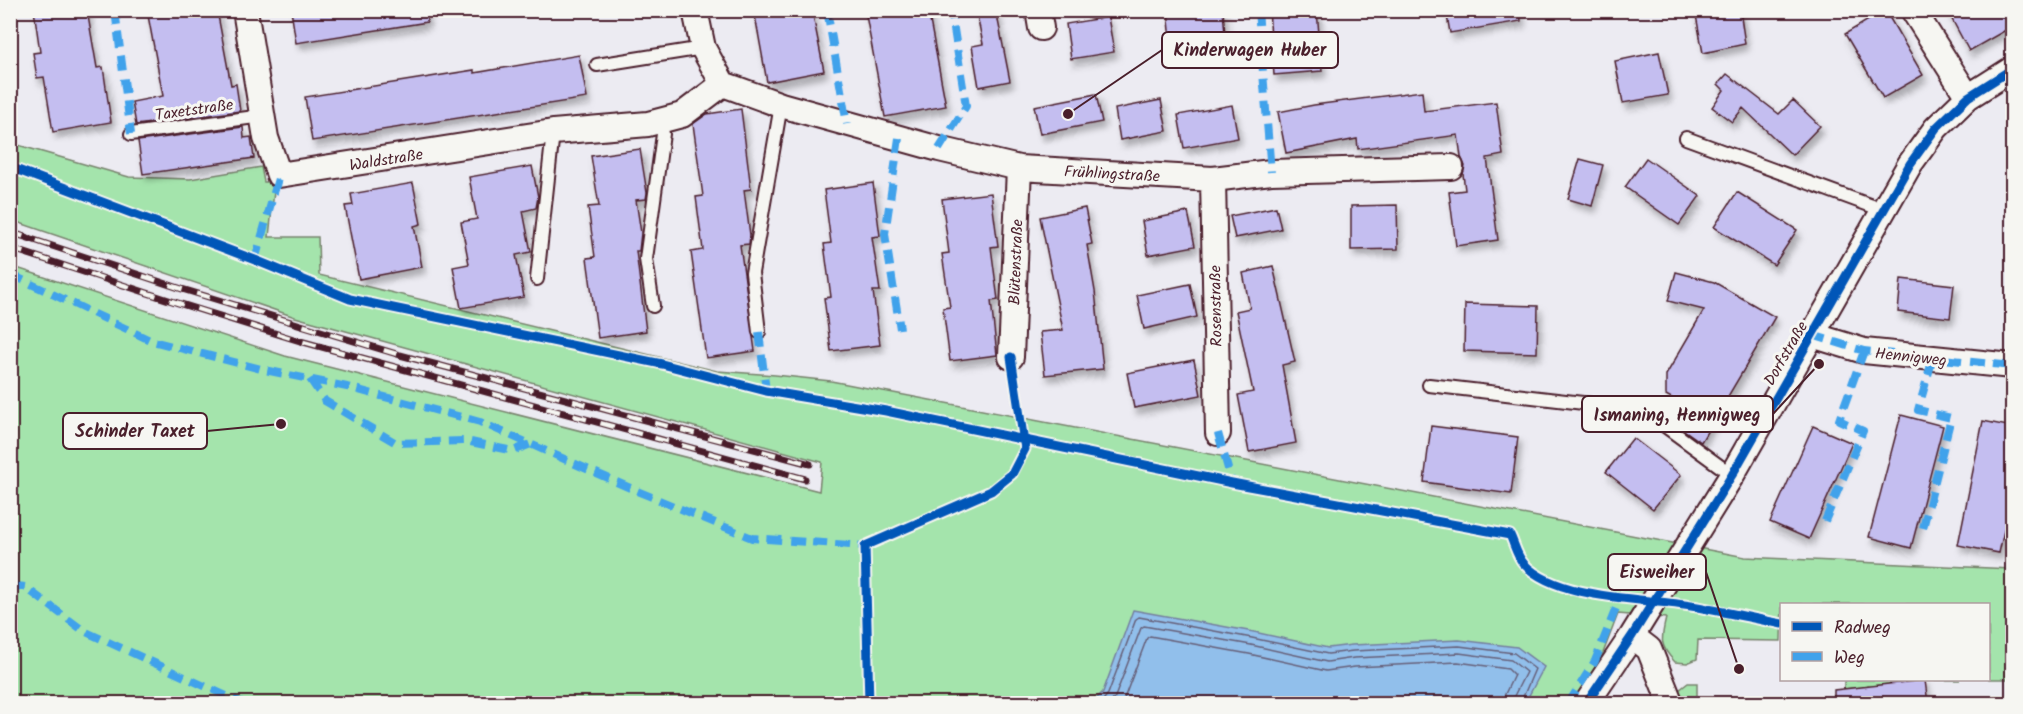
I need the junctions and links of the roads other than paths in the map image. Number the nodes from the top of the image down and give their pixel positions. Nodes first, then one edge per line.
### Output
1 (245, 10) edge
2 (695, 10) edge
3 (1913, 10) edge
4 (703, 48) junction
5 (597, 65) dead end
6 (2013, 69) edge
7 (723, 84) junction
8 (1968, 97) junction
9 (781, 105) junction
10 (262, 116) junction
11 (660, 121) junction
12 (553, 132) junction
13 (131, 134) dead end
14 (1686, 138) dead end
15 (1451, 167) dead end
16 (1019, 168) junction
17 (1213, 179) junction
18 (1883, 210) junction
19 (537, 279) dead end
20 (653, 306) dead end
21 (759, 332) dead end
22 (1812, 335) junction
23 (1011, 357) dead end
24 (2013, 366) edge
25 (1429, 385) dead end
26 (1218, 433) dead end
27 (1732, 475) junction
28 (1632, 636) junction
29 (1586, 704) edge
30 (1671, 704) edge

1 - 10 street, Waldstraße
2 - 4 street
3 - 8 street
4 - 5 lane
4 - 7 street
6 - 8 street, Dorfstraße
7 - 9 street, Frühlingstraße
7 - 11 street, Waldstraße
8 - 18 street, Dorfstraße
9 - 16 street, Frühlingstraße
9 - 21 lane
10 - 12 street, Waldstraße
10 - 13 lane, Taxetstraße
11 - 12 street, Waldstraße
11 - 20 lane
12 - 19 lane
14 - 18 lane
15 - 17 street, Frühlingstraße
16 - 17 street, Frühlingstraße
16 - 23 street, Blütenstraße
17 - 26 street, Rosenstraße
18 - 22 street, Dorfstraße
22 - 24 street, Hennigweg
22 - 27 street, Dorfstraße
25 - 27 lane
27 - 28 street, Dorfstraße
28 - 29 street, Dorfstraße
28 - 30 street

